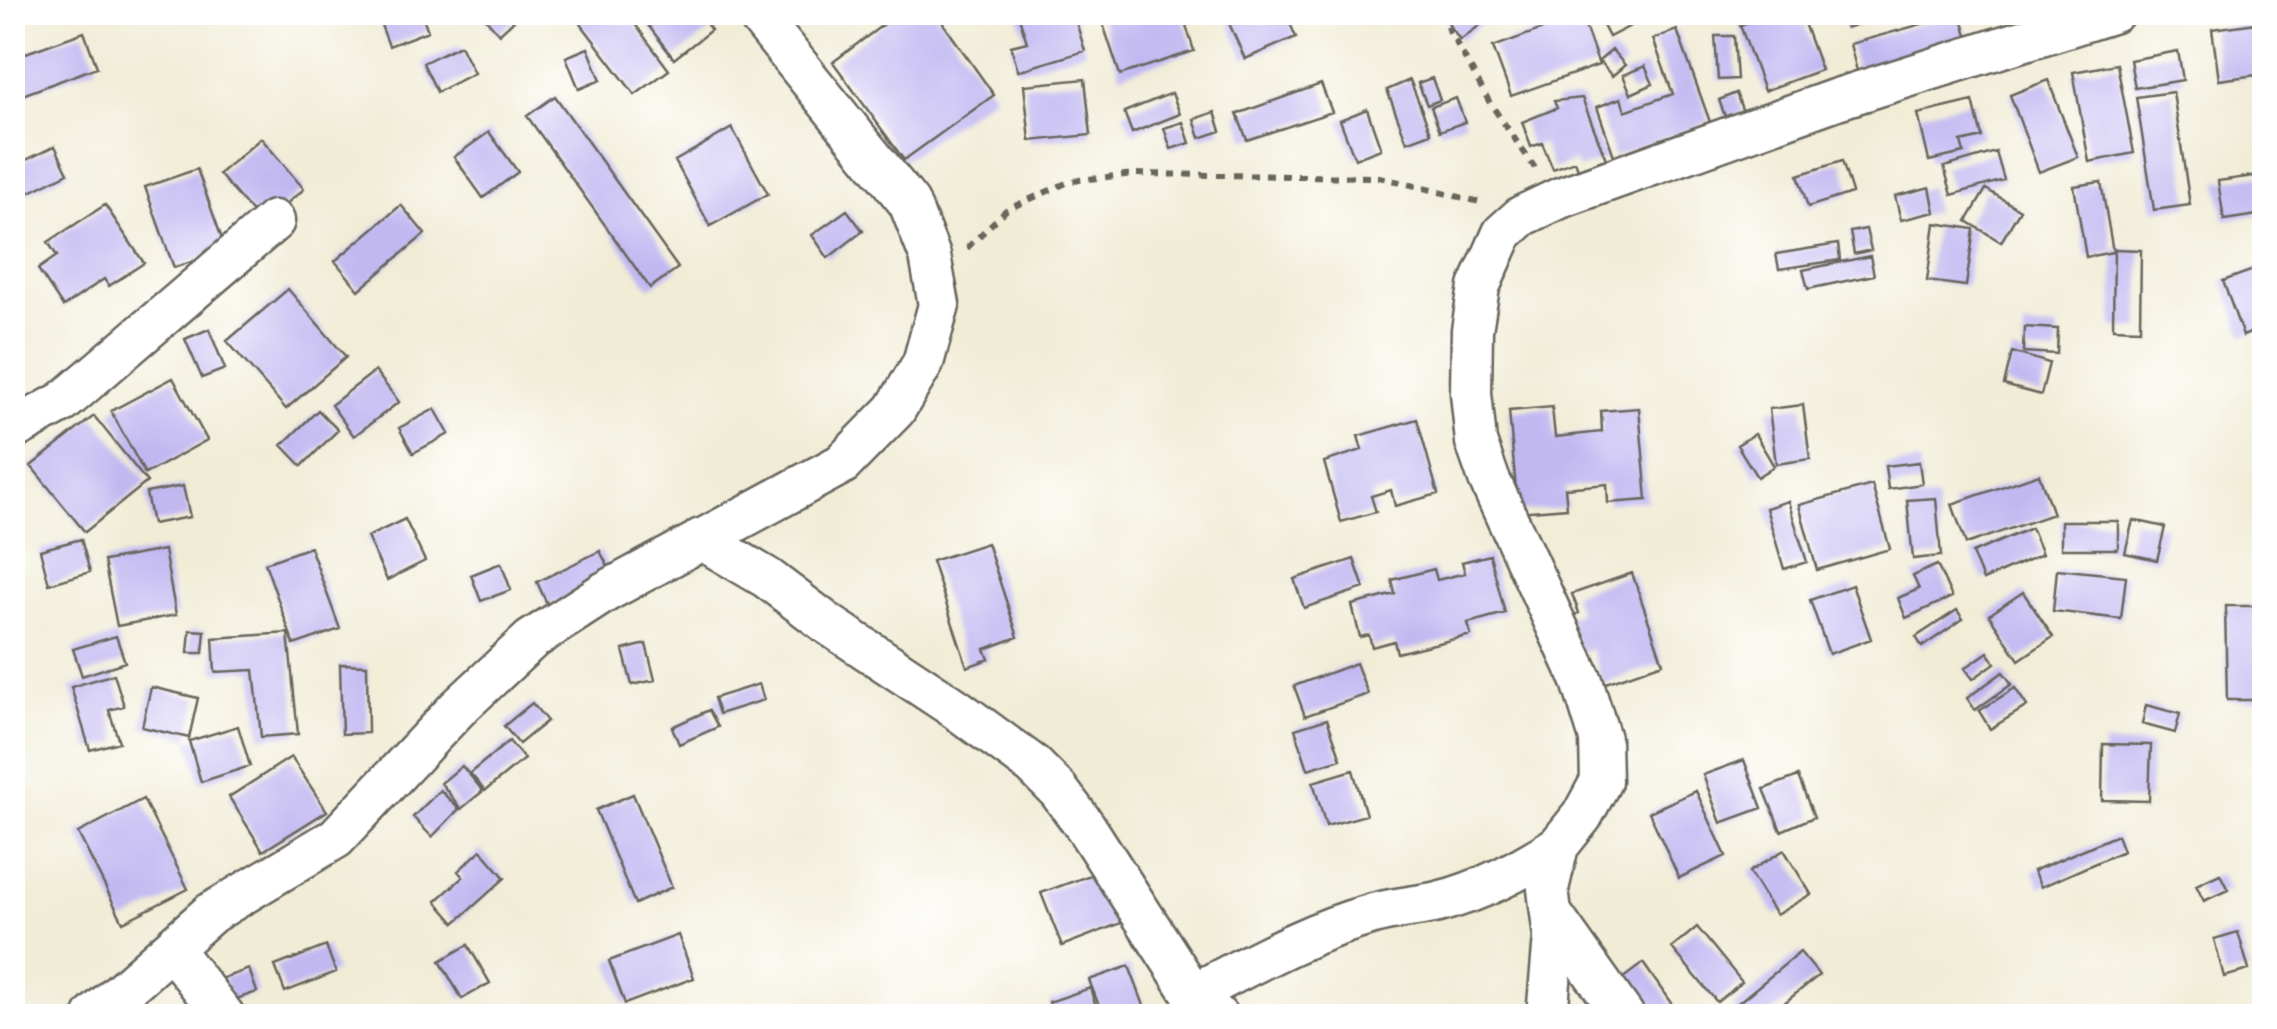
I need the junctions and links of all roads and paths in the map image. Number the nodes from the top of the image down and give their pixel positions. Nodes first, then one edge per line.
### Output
1 (755, 12) edge
2 (1438, 12) edge
3 (2114, 12) edge
4 (1560, 198) junction
5 (1522, 216) junction
6 (274, 221) dead end
7 (934, 280) junction
8 (12, 430) edge
9 (701, 539) junction
10 (1558, 846) junction
11 (1551, 913) junction
12 (172, 948) junction
13 (1205, 1006) edge
14 (94, 1016) edge
15 (224, 1016) edge
16 (1547, 1016) edge
17 (1624, 1016) edge

1 - 7 street
2 - 4 path
3 - 4 street
4 - 5 street
5 - 7 path
5 - 10 street
6 - 8 street
7 - 9 street
9 - 12 street
9 - 13 street
10 - 11 street
10 - 13 street
11 - 16 street
11 - 17 street
12 - 14 street
12 - 15 street

